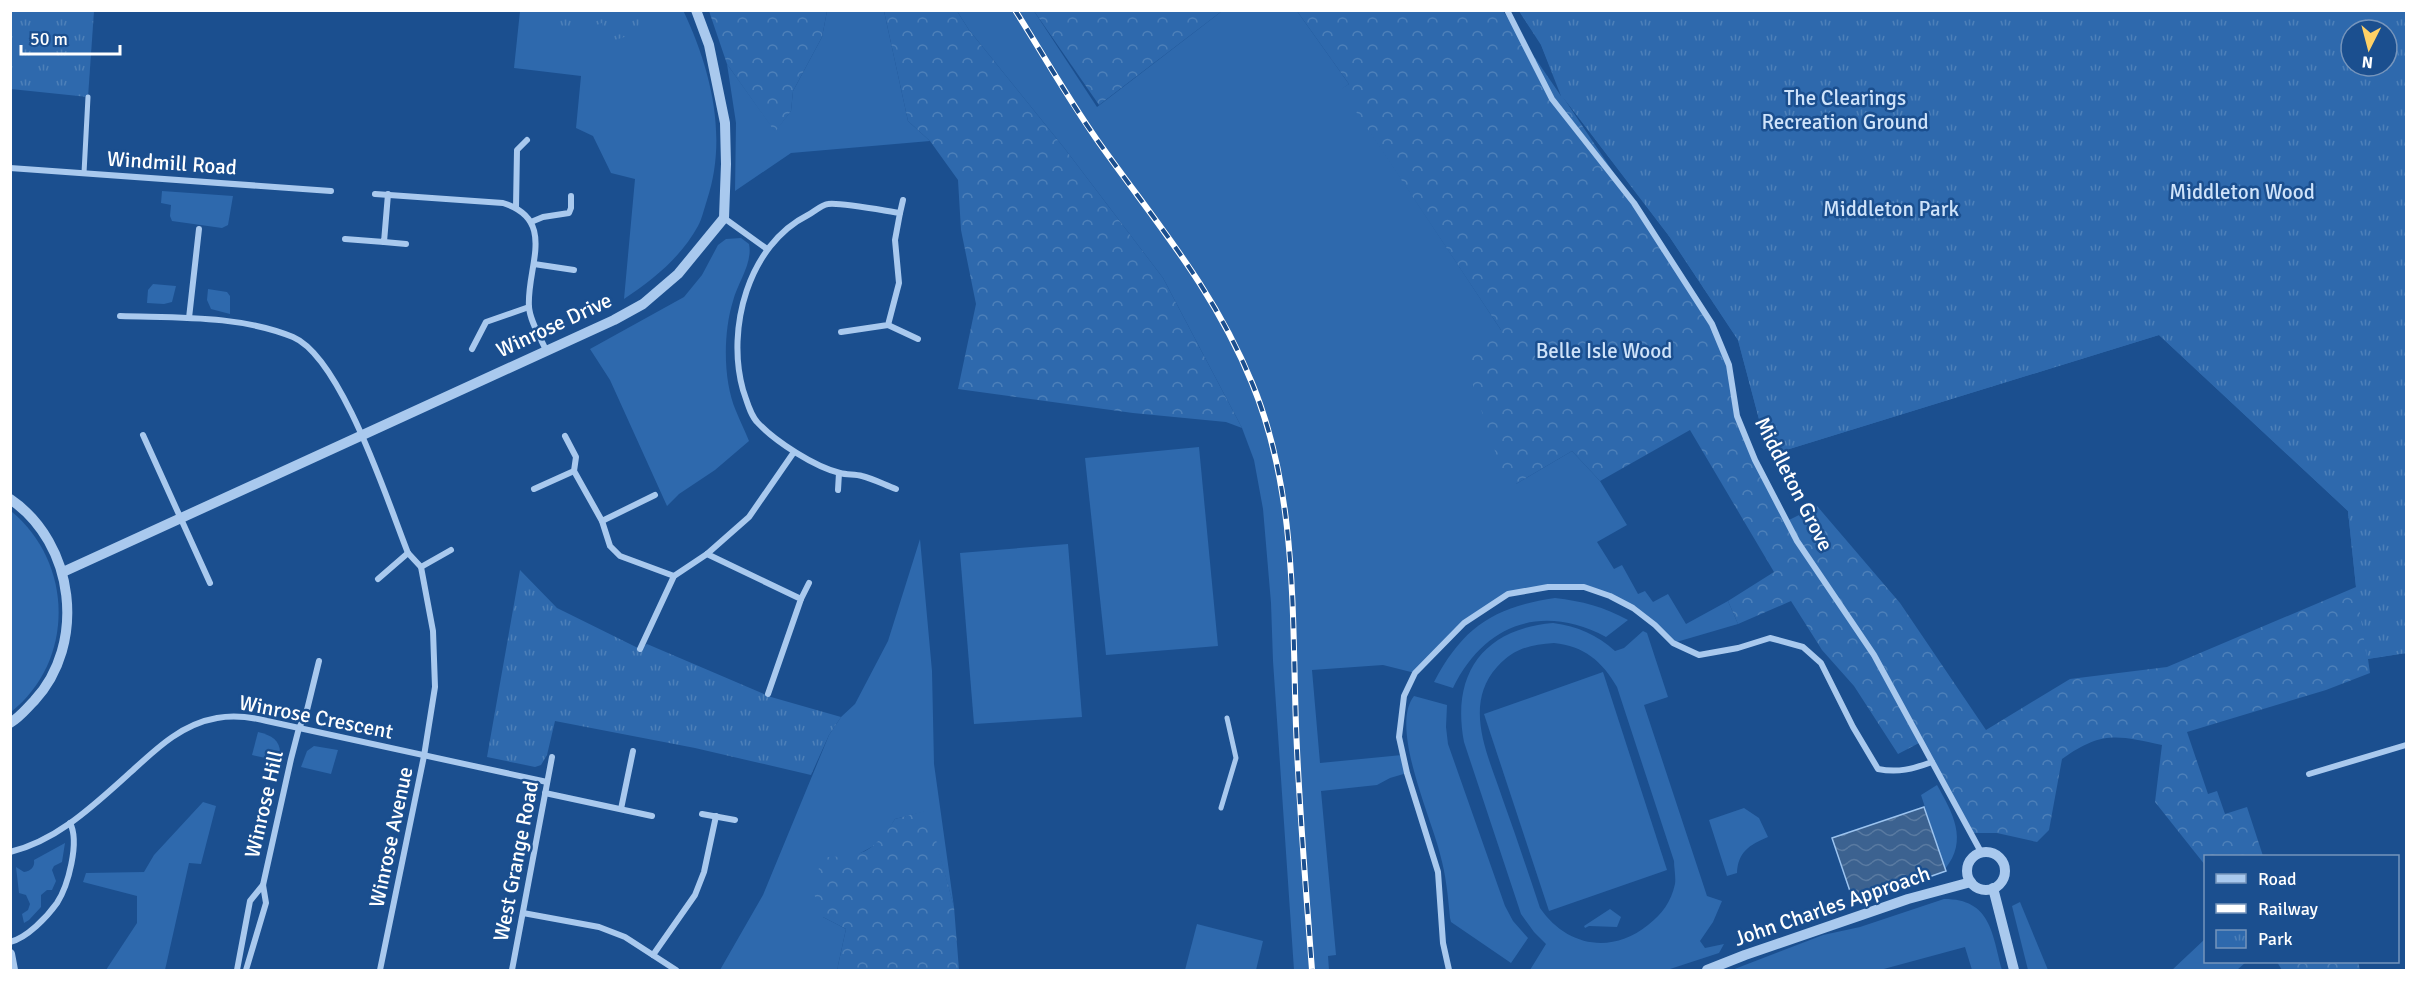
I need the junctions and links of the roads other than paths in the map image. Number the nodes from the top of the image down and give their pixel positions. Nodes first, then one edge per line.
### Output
1 (696, 10) edge
2 (1507, 10) edge
3 (88, 97) dead end
4 (527, 140) dead end
5 (10, 168) edge
6 (84, 173) junction
7 (331, 191) dead end
8 (375, 194) dead end
9 (388, 195) junction
10 (571, 196) dead end
11 (903, 200) dead end
12 (516, 207) junction
13 (900, 213) junction
14 (724, 218) junction
15 (531, 222) junction
16 (199, 229) dead end
17 (345, 239) dead end
18 (384, 242) junction
19 (406, 244) dead end
20 (767, 249) junction
21 (534, 264) junction
22 (574, 270) dead end
23 (529, 306) junction
24 (120, 316) dead end
25 (189, 318) junction
26 (888, 325) junction
27 (841, 332) dead end
28 (918, 339) dead end
29 (472, 349) dead end
30 (546, 350) junction
31 (143, 435) dead end
32 (362, 436) junction
33 (565, 436) dead end
34 (794, 452) junction
35 (574, 471) junction
36 (839, 473) junction
37 (534, 489) dead end
38 (896, 489) dead end
39 (838, 490) dead end
40 (655, 495) dead end
41 (10, 499) edge
42 (181, 518) junction
43 (602, 521) junction
44 (451, 550) dead end
45 (408, 553) junction
46 (707, 554) junction
47 (421, 567) junction
48 (63, 572) junction
49 (674, 576) junction
50 (378, 579) dead end
51 (210, 583) dead end
52 (809, 583) dead end
53 (801, 599) junction
54 (640, 649) dead end
55 (319, 661) dead end
56 (768, 694) dead end
57 (1227, 718) dead end
58 (10, 723) edge
59 (299, 728) junction
60 (2406, 745) edge
61 (633, 751) dead end
62 (424, 756) junction
63 (552, 757) dead end
64 (1932, 762) junction
65 (2309, 774) dead end
66 (547, 782) junction
67 (545, 793) junction
68 (1221, 808) dead end
69 (621, 809) junction
70 (702, 814) dead end
71 (652, 816) dead end
72 (716, 816) junction
73 (735, 820) dead end
74 (70, 823) junction
75 (10, 852) edge
76 (1982, 852) junction
77 (1971, 882) junction
78 (262, 885) junction
79 (1993, 888) junction
80 (523, 913) junction
81 (10, 942) edge
82 (10, 954) edge
83 (653, 955) junction
84 (238, 967) edge
85 (246, 968) edge
86 (13, 970) edge
87 (380, 970) edge
88 (512, 970) edge
89 (676, 970) edge
90 (1449, 970) edge
91 (1707, 970) edge
92 (2014, 970) edge

1 - 14 street
2 - 64 street, Middleton Grove
3 - 6 street
4 - 12 street
5 - 6 street, Windmill Road
6 - 7 street, Windmill Road
8 - 9 street
9 - 12 street
9 - 18 street
10 - 15 street
11 - 13 street
12 - 15 street
13 - 20 street
13 - 26 street
14 - 20 street
14 - 30 street, Winrose Drive
15 - 21 street
16 - 25 street
17 - 18 street
18 - 19 street
20 - 34 street
21 - 22 street
21 - 23 street
23 - 29 street
23 - 30 street
24 - 25 street
25 - 32 street
26 - 27 street
26 - 28 street
30 - 32 street, Winrose Drive
31 - 42 street
32 - 42 street, Winrose Drive
32 - 45 street
33 - 35 street
34 - 36 street
34 - 46 street
35 - 37 street
35 - 43 street
36 - 38 street
36 - 39 street
40 - 43 street
41 - 48 street
42 - 48 street, Winrose Drive
42 - 51 street
43 - 49 street
44 - 47 street
45 - 47 street
45 - 50 street
46 - 49 street
46 - 53 street
47 - 62 street, Winrose Avenue
48 - 58 street
49 - 54 street
52 - 53 street
53 - 56 street
55 - 59 street, Winrose Hill
57 - 68 street
59 - 62 street, Winrose Crescent
59 - 74 street, Winrose Crescent
59 - 78 street, Winrose Hill
60 - 65 street
61 - 69 street
62 - 66 street, Winrose Crescent
62 - 87 street, Winrose Avenue
63 - 66 street, West Grange Road
64 - 76 street, Middleton Grove
64 - 90 street
66 - 67 street, West Grange Road
67 - 69 street
67 - 80 street, West Grange Road
69 - 71 street
70 - 72 street
72 - 73 street
72 - 83 street
74 - 75 street, Winrose Crescent
74 - 81 street
76 - 77 street
76 - 79 street, Middleton Grove
77 - 79 street
77 - 91 street, John Charles Approach
78 - 84 street, Winrose Hill
78 - 85 street, Winrose Hill
79 - 92 street
80 - 83 street
80 - 88 street, West Grange Road
82 - 86 street
83 - 89 street
84 - 85 street

